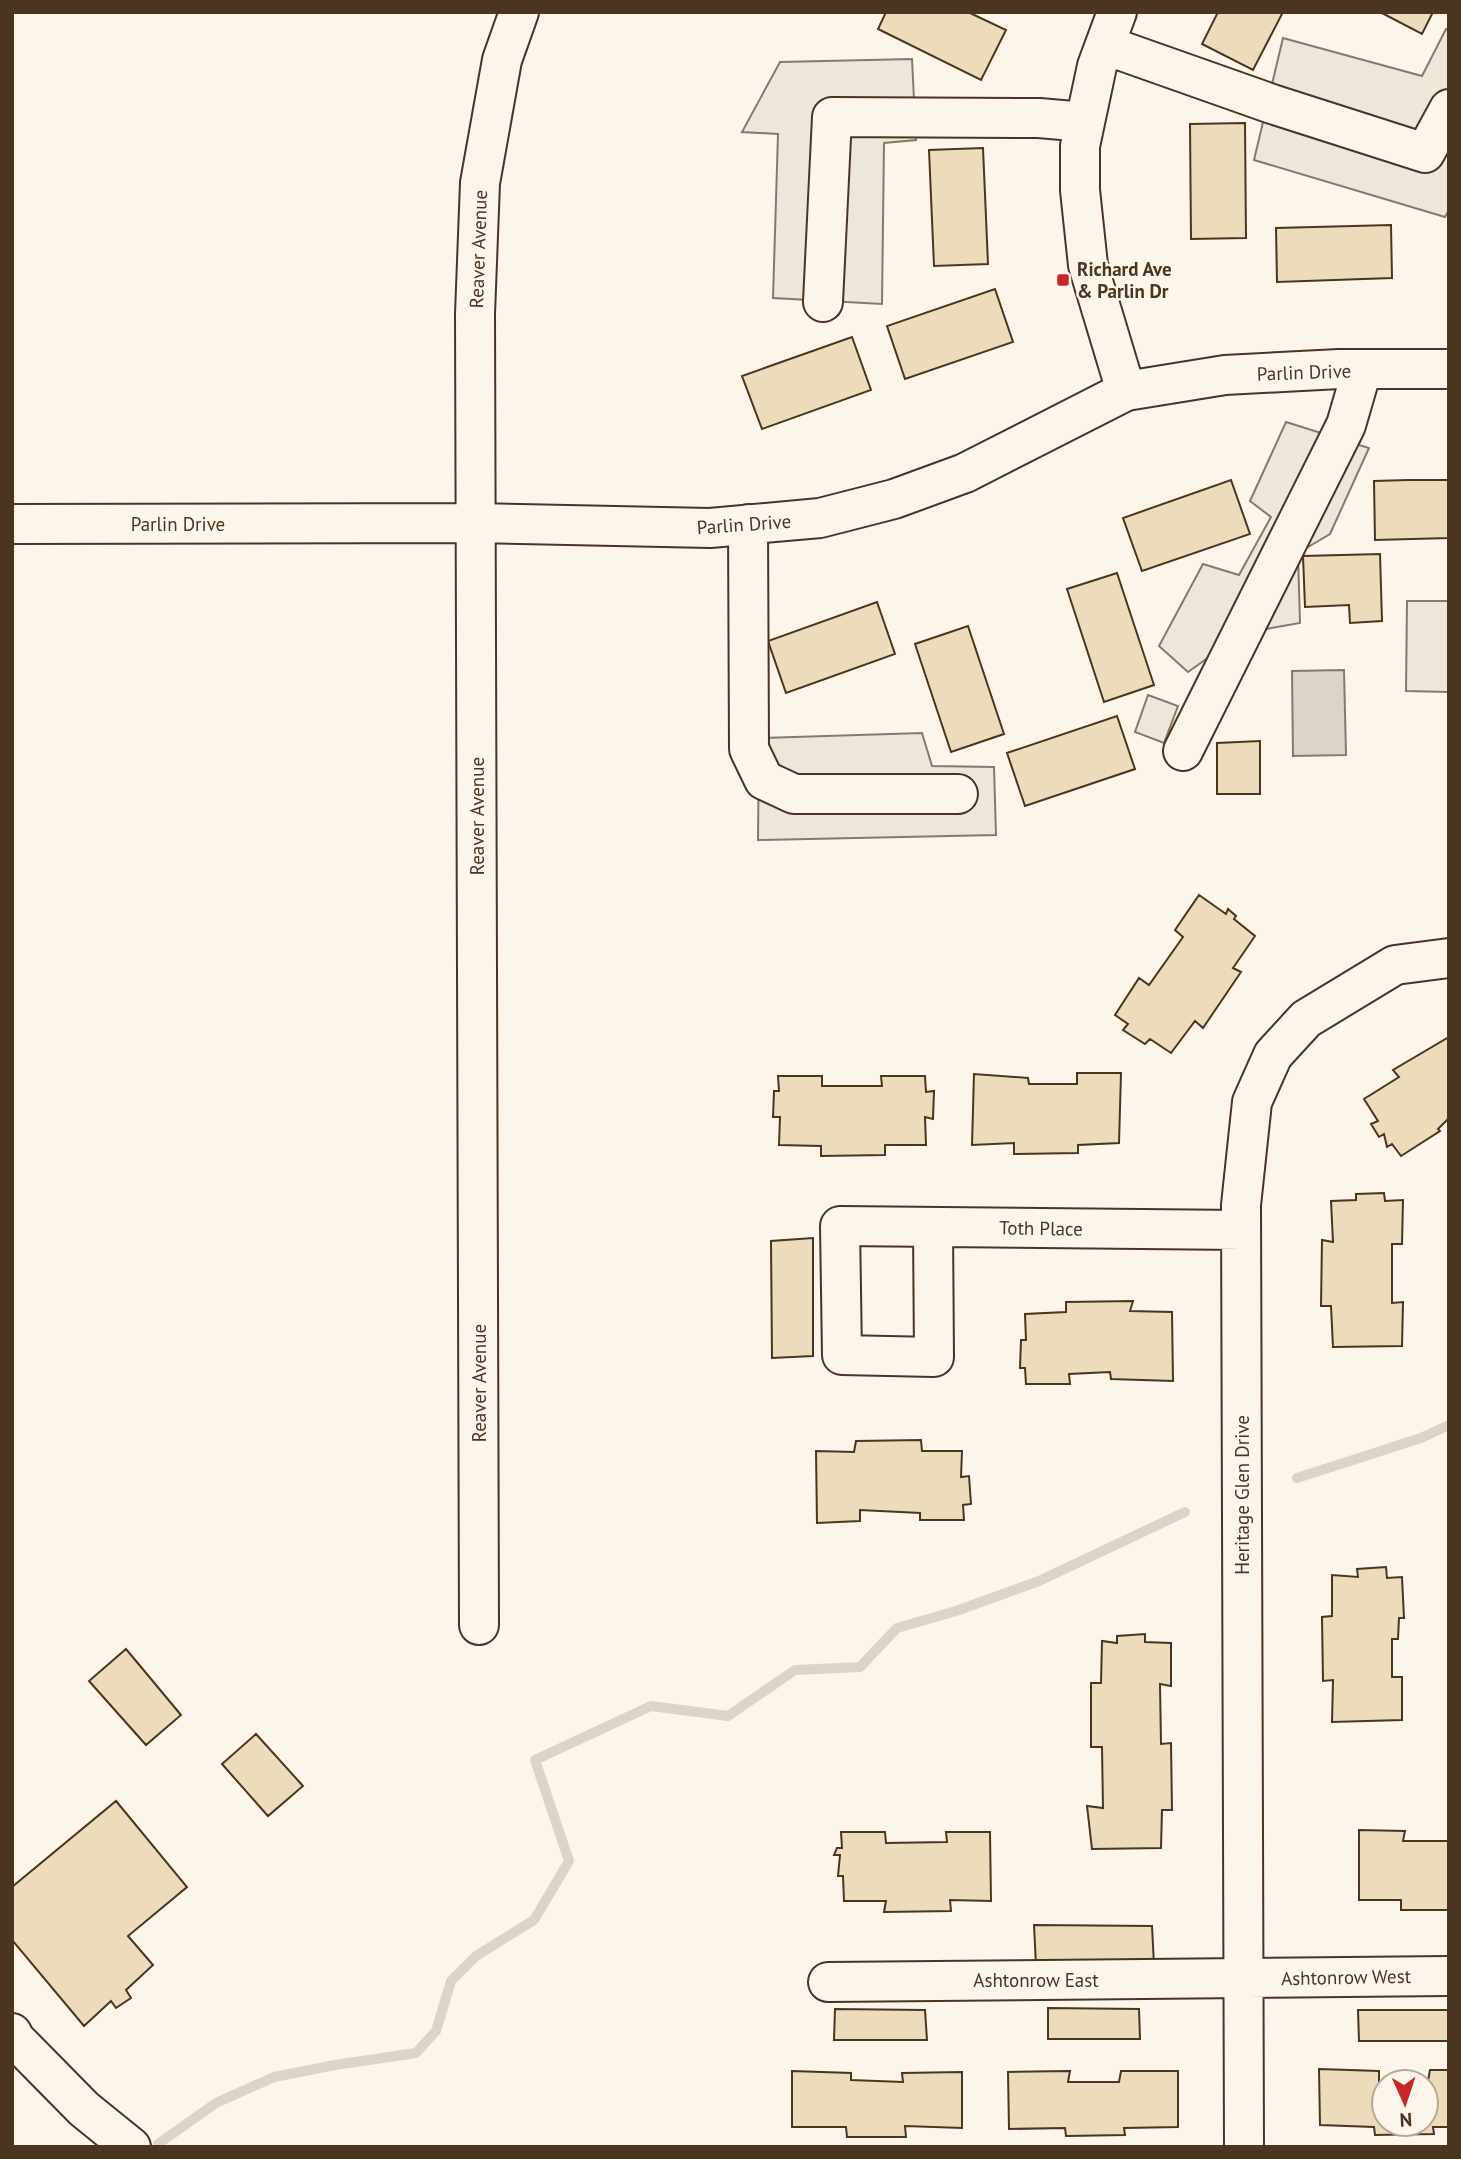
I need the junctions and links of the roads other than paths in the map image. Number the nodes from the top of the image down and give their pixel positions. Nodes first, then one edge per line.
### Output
1 (519, 12) edge
2 (1111, 29) edge
3 (1449, 108) edge
4 (1085, 122) junction
5 (823, 302) dead end
6 (1449, 369) edge
7 (1362, 370) junction
8 (1126, 391) junction
9 (476, 523) junction
10 (12, 524) edge
11 (748, 524) junction
12 (1183, 751) dead end
13 (958, 794) dead end
14 (1449, 958) edge
15 (933, 1227) junction
16 (1241, 1230) junction
17 (479, 1625) dead end
18 (1449, 1976) edge
19 (1244, 1979) junction
20 (828, 1982) dead end
21 (12, 2033) edge
22 (131, 2147) edge
23 (1244, 2147) edge

1 - 9 street, Reaver Avenue
2 - 3 street
2 - 4 street
4 - 5 street
4 - 8 street
6 - 7 street, Parlin Drive
7 - 8 street, Parlin Drive
7 - 12 street
8 - 11 street, Parlin Drive
9 - 10 street, Parlin Drive
9 - 11 street, Parlin Drive
9 - 17 street, Reaver Avenue
11 - 13 street
14 - 16 street, Heritage Glen Drive
15 - 15 street, Toth Place
15 - 16 street, Toth Place
16 - 19 street, Heritage Glen Drive
18 - 19 street, Ashtonrow West
19 - 20 street, Ashtonrow East
19 - 23 street, Heritage Glen Drive
21 - 22 street

